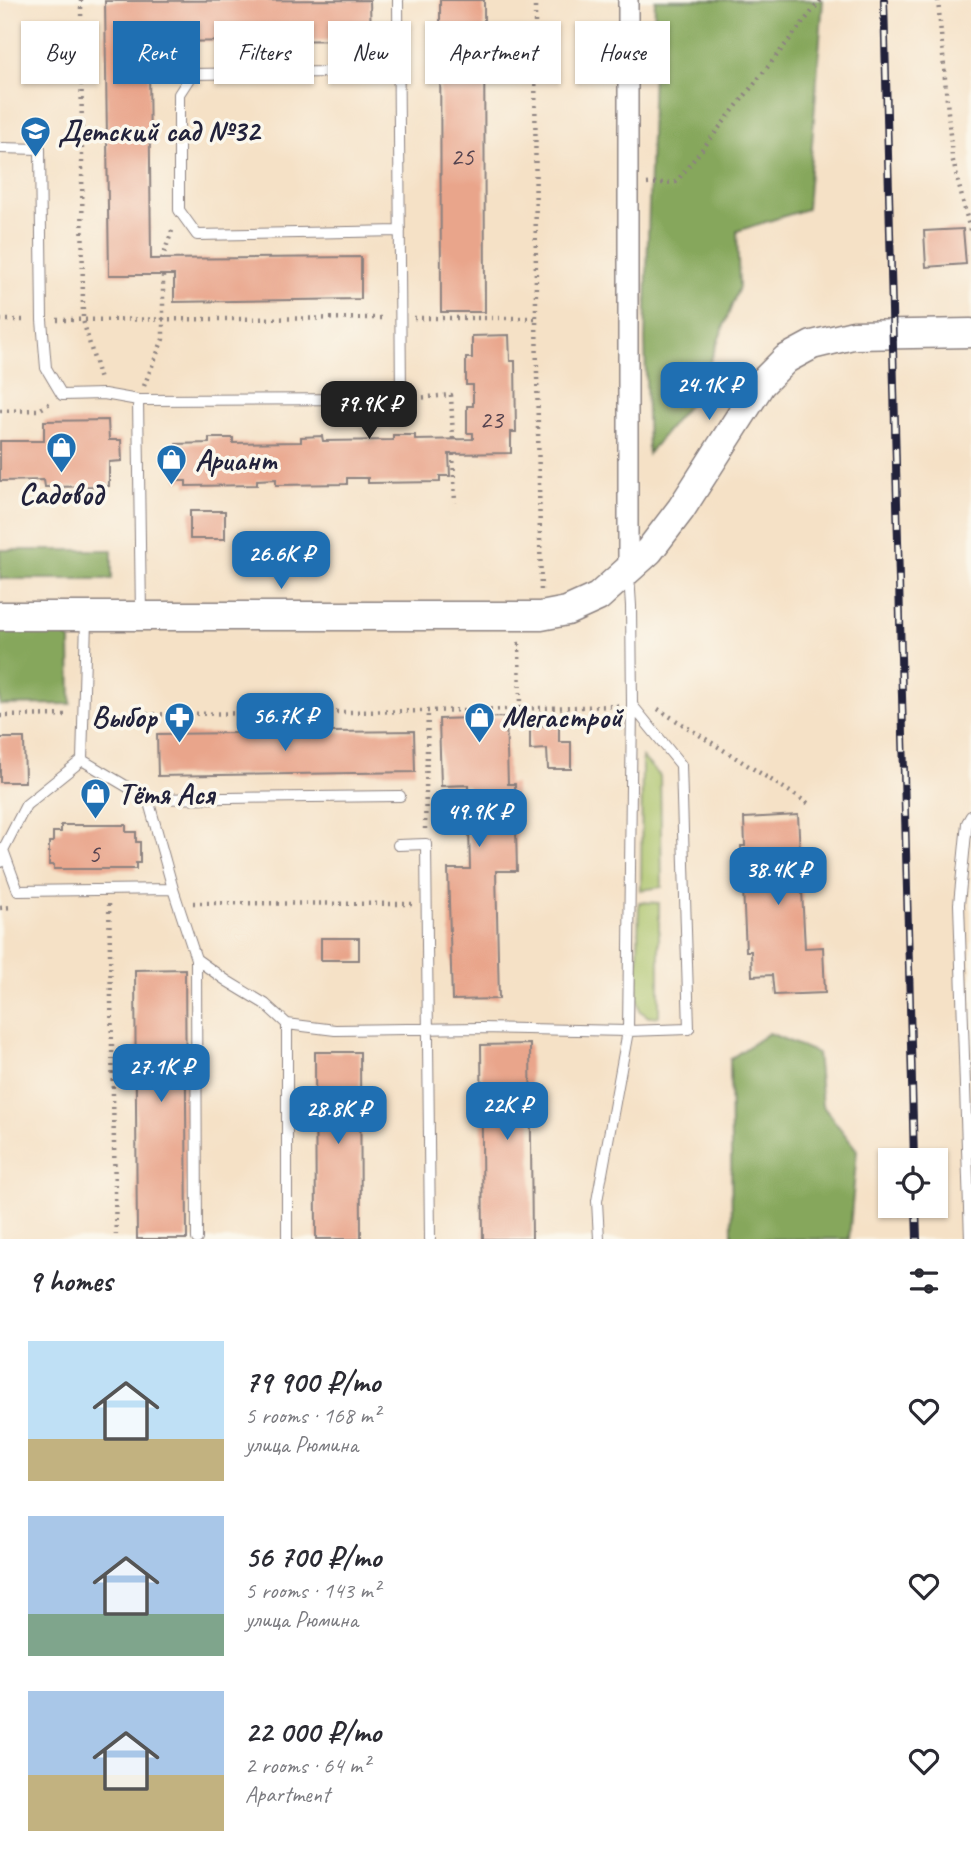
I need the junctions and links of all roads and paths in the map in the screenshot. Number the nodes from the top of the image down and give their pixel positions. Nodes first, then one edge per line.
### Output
1 (81, 0) edge
2 (398, 0) edge
3 (535, 0) edge
4 (628, 0) edge
5 (821, 0) edge
6 (939, 0) edge
7 (398, 21) edge
8 (328, 72) edge
9 (399, 84) edge
10 (0, 148) edge
11 (629, 185) junction
12 (179, 210) junction
13 (400, 231) junction
14 (971, 234) edge
15 (162, 259) dead end
16 (163, 275) dead end
17 (401, 318) junction
18 (536, 318) junction
19 (163, 319) junction
20 (0, 320) edge
21 (42, 320) junction
22 (83, 320) junction
23 (971, 332) edge
24 (104, 394) junction
25 (62, 395) junction
26 (401, 399) junction
27 (138, 400) junction
28 (0, 411) edge
29 (453, 439) dead end
30 (453, 454) dead end
31 (455, 503) dead end
32 (628, 571) junction
33 (0, 616) edge
34 (86, 616) junction
35 (141, 616) junction
36 (541, 616) junction
37 (530, 644) dead end
38 (632, 705) junction
39 (520, 708) junction
40 (428, 711) junction
41 (84, 715) junction
42 (0, 716) edge
43 (82, 760) junction
44 (401, 796) dead end
45 (148, 799) junction
46 (811, 805) dead end
47 (971, 816) edge
48 (426, 844) junction
49 (398, 845) dead end
50 (2, 850) junction
51 (0, 862) edge
52 (173, 888) junction
53 (109, 890) junction
54 (178, 903) junction
55 (96, 904) dead end
56 (109, 904) junction
57 (427, 904) junction
58 (20, 906) dead end
59 (0, 908) edge
60 (196, 959) junction
61 (287, 1024) junction
62 (429, 1028) junction
63 (628, 1031) junction
64 (116, 1239) edge
65 (197, 1239) edge
66 (287, 1239) edge
67 (430, 1239) edge
68 (598, 1239) edge
69 (970, 1239) edge

1 - 22 path
2 - 7 lane
3 - 18 path
4 - 11 street
5 - 11 path
6 - 14 path
8 - 12 lane
9 - 13 lane
10 - 21 lane
11 - 32 street
12 - 13 lane
12 - 15 path
13 - 17 lane
16 - 19 path
17 - 18 path
17 - 19 path
17 - 26 lane
18 - 36 path
19 - 22 path
19 - 27 path
20 - 21 path
21 - 22 path
21 - 25 lane
22 - 24 path
23 - 32 main road
24 - 25 lane
24 - 27 lane
25 - 28 path
26 - 27 lane
26 - 29 path
27 - 35 lane
30 - 31 path
32 - 36 main road
32 - 38 lane
33 - 34 main road
34 - 35 main road
34 - 41 lane
35 - 36 main road
37 - 39 path
38 - 39 path
38 - 46 path
38 - 63 lane
38 - 63 lane
39 - 40 path
40 - 41 path
40 - 48 path
41 - 42 path
41 - 43 lane
43 - 45 lane
43 - 50 lane
44 - 45 lane
45 - 52 lane
47 - 69 lane
48 - 49 lane
48 - 57 lane
50 - 51 lane
50 - 53 lane
52 - 53 lane
52 - 54 lane
53 - 56 path
54 - 57 path
54 - 60 lane
55 - 56 path
56 - 64 path
57 - 62 lane
58 - 59 path
60 - 61 lane
60 - 65 lane
61 - 62 lane
61 - 66 lane
62 - 63 lane
62 - 67 lane
63 - 68 lane

